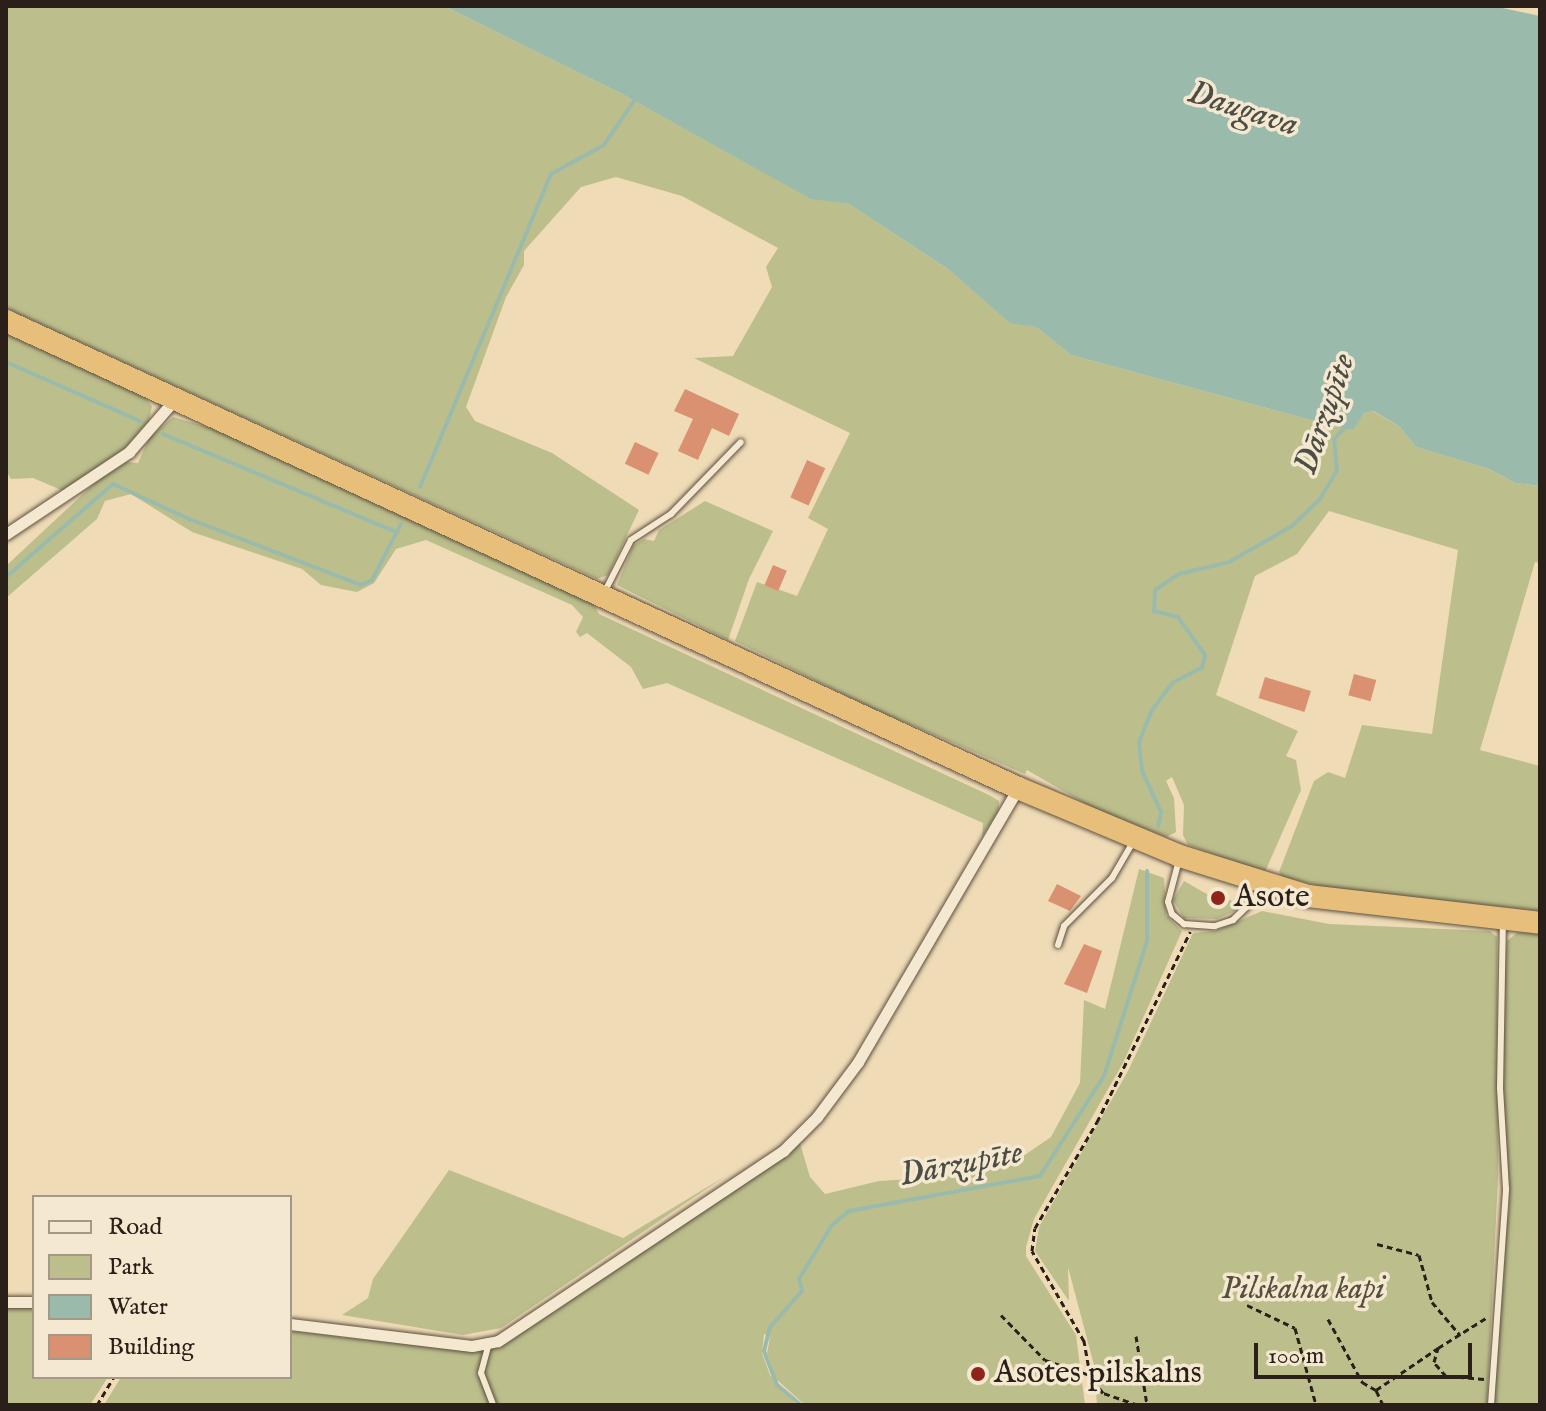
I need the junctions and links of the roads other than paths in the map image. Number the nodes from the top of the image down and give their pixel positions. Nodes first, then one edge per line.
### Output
1 (6, 321) edge
2 (175, 399) junction
3 (741, 442) dead end
4 (6, 534) edge
5 (602, 596) junction
6 (1018, 788) junction
7 (1135, 838) junction
8 (1180, 856) junction
9 (1267, 887) junction
10 (1503, 920) junction
11 (1540, 923) edge
12 (1058, 945) dead end
13 (6, 1302) edge
14 (32, 1302) edge
15 (292, 1324) edge
16 (489, 1343) junction
17 (493, 1405) edge
18 (1491, 1405) edge

1 - 2 highway
2 - 4 street
2 - 5 highway
3 - 5 lane
5 - 6 highway
6 - 7 highway
6 - 16 street
7 - 8 highway
7 - 12 lane
8 - 9 highway
8 - 9 lane
9 - 10 highway
10 - 11 highway
10 - 18 lane
13 - 14 street
15 - 16 street
16 - 17 lane

